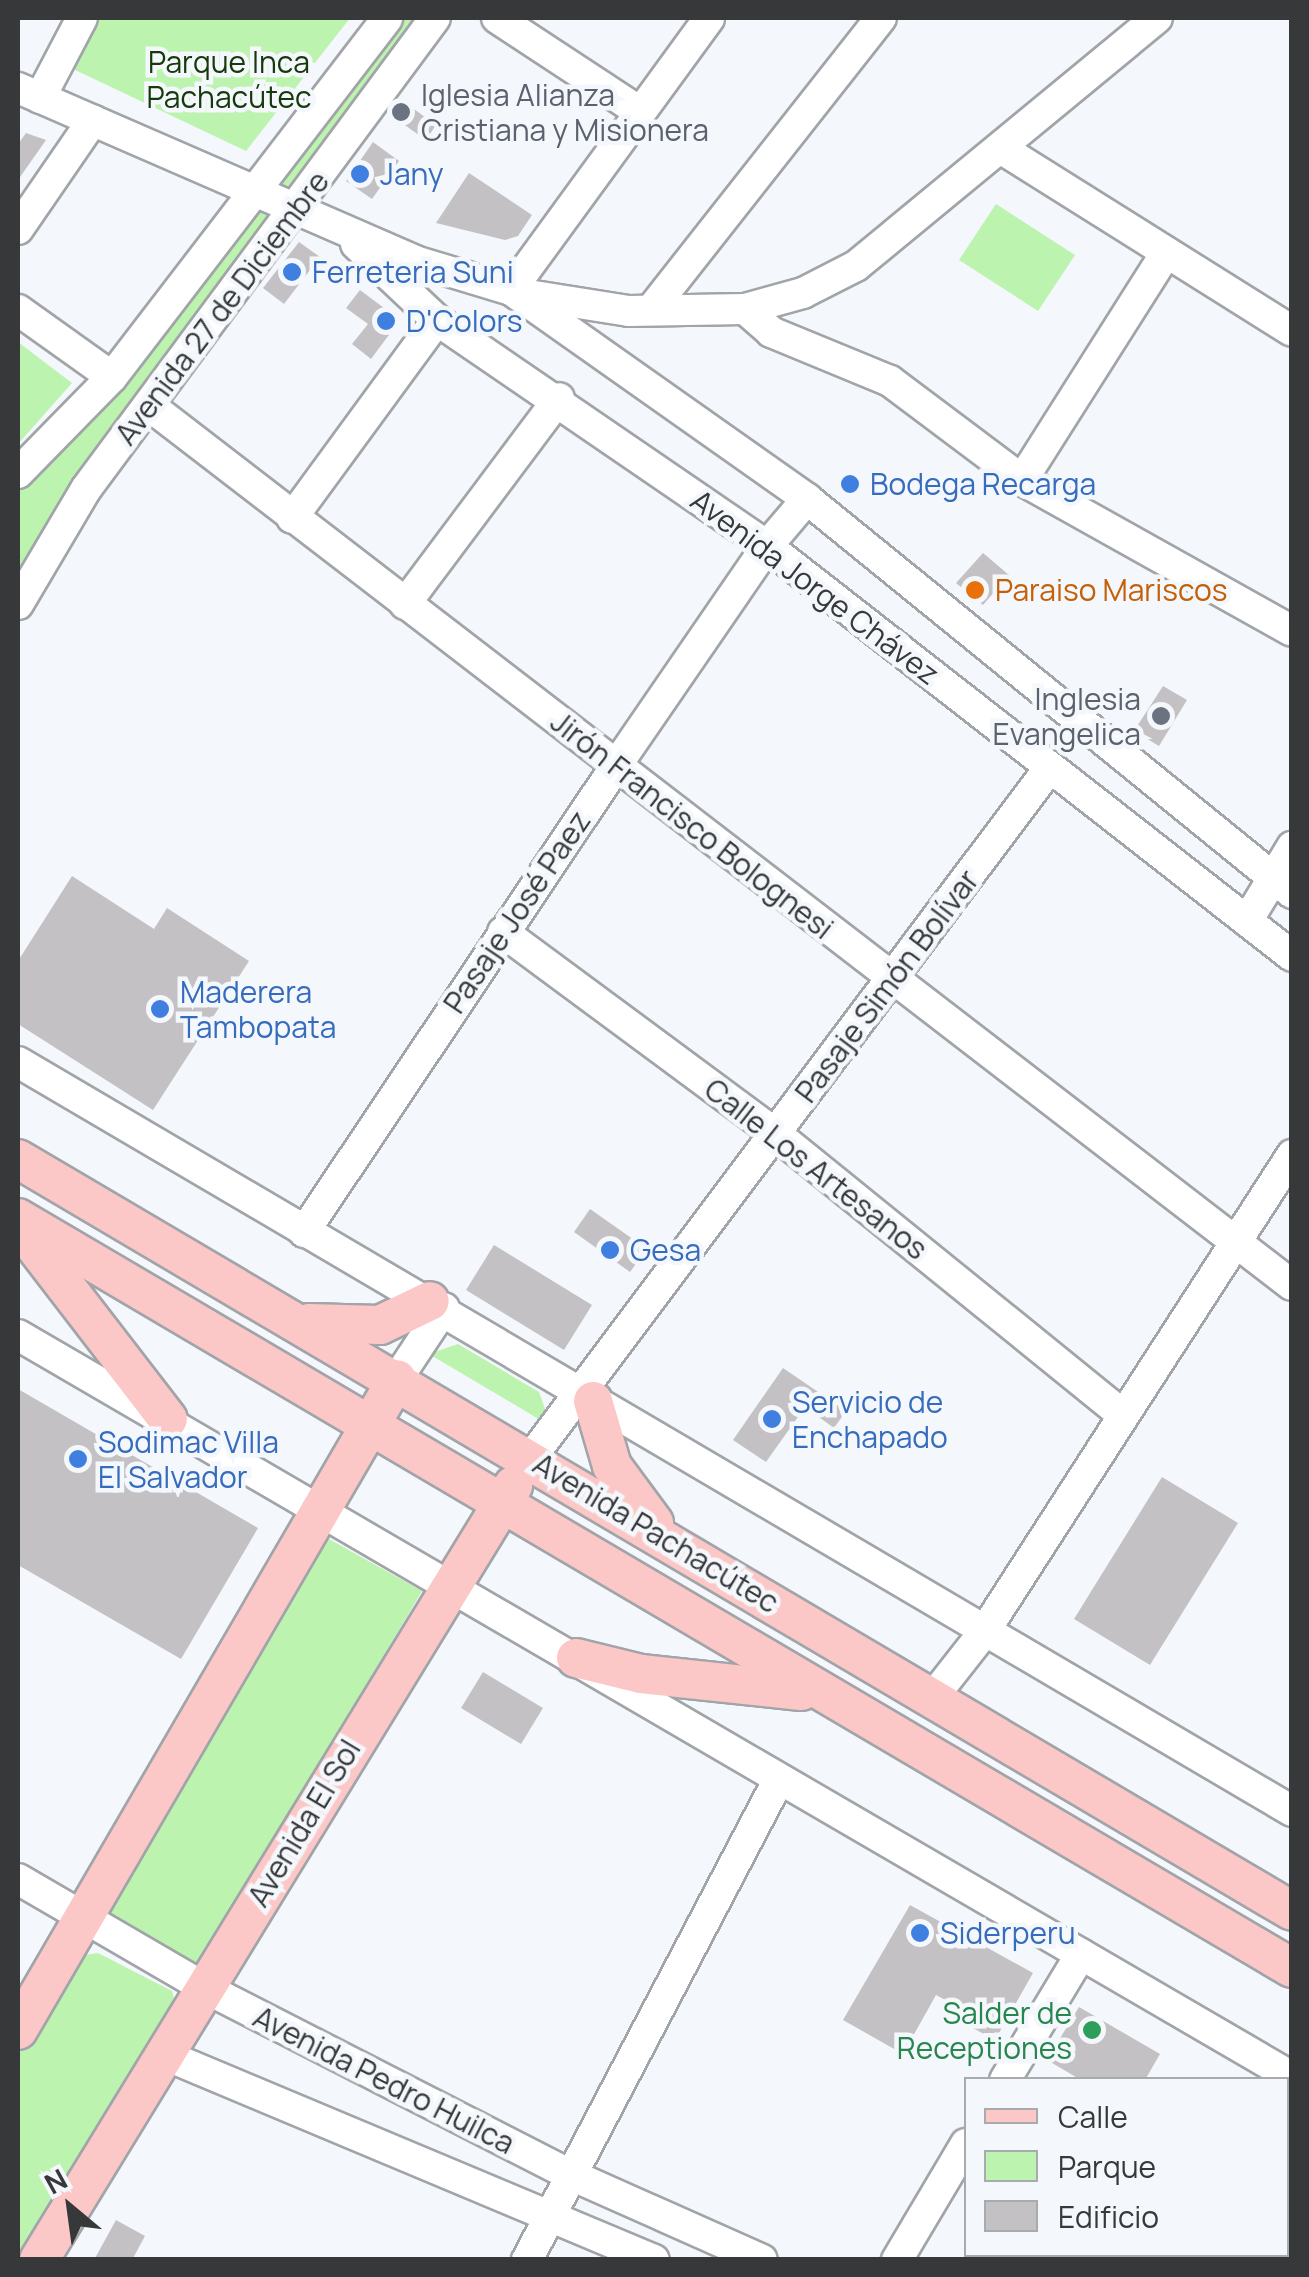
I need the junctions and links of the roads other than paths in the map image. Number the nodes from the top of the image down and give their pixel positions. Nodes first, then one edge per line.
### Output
1 (82, 18) edge
2 (386, 18) edge
3 (435, 18) edge
4 (497, 18) edge
5 (708, 18) edge
6 (881, 18) edge
7 (1156, 18) edge
8 (29, 93) edge
9 (637, 110) junction
10 (92, 120) junction
11 (1002, 150) junction
12 (256, 190) junction
13 (296, 208) junction
14 (335, 225) junction
15 (18, 229) edge
16 (1166, 254) junction
17 (511, 290) junction
18 (745, 309) junction
19 (18, 310) edge
20 (651, 310) junction
21 (436, 320) junction
22 (1292, 331) edge
23 (112, 377) junction
24 (559, 398) junction
25 (150, 406) junction
26 (18, 472) edge
27 (1022, 480) junction
28 (807, 499) junction
29 (292, 518) junction
30 (767, 546) junction
31 (18, 604) edge
32 (404, 604) junction
33 (1292, 632) edge
34 (616, 766) junction
35 (1048, 770) junction
36 (1292, 847) edge
37 (1282, 886) edge
38 (1248, 921) junction
39 (503, 932) junction
40 (1292, 956) edge
41 (892, 979) junction
42 (18, 1062) edge
43 (776, 1134) junction
44 (1292, 1155) edge
45 (18, 1160) edge
46 (18, 1218) edge
47 (18, 1228) edge
48 (304, 1232) junction
49 (1234, 1242) junction
50 (1292, 1284) edge
51 (437, 1304) junction
52 (282, 1316) junction
53 (18, 1334) edge
54 (396, 1378) junction
55 (586, 1397) junction
56 (1122, 1414) junction
57 (168, 1418) junction
58 (367, 1426) junction
59 (530, 1458) junction
60 (500, 1504) junction
61 (317, 1508) junction
62 (670, 1540) junction
63 (449, 1584) junction
64 (984, 1632) junction
65 (576, 1658) junction
66 (831, 1697) junction
67 (933, 1698) junction
68 (778, 1779) junction
69 (1292, 1811) edge
70 (18, 1880) edge
71 (1292, 1911) edge
72 (85, 1918) junction
73 (1081, 1954) junction
74 (1292, 1968) edge
75 (205, 1988) junction
76 (18, 2030) edge
77 (165, 2055) junction
78 (1007, 2077) edge
79 (1292, 2077) edge
80 (964, 2147) edge
81 (568, 2174) junction
82 (552, 2214) junction
83 (39, 2260) edge
84 (527, 2260) edge
85 (654, 2260) edge
86 (762, 2260) edge
87 (897, 2260) edge

1 - 8 street
2 - 12 street, Avenida 27 de Diciembre
3 - 13 street, Avenida 27 de Diciembre
4 - 9 street
5 - 9 street
6 - 20 street
7 - 11 street
8 - 10 street, Avenida Jorge Chávez
9 - 17 street
10 - 12 street, Avenida Jorge Chávez
10 - 15 street
11 - 16 street
11 - 18 street
12 - 13 street, Avenida Jorge Chávez
12 - 23 street, Avenida 27 de Diciembre
13 - 14 street, Avenida Jorge Chávez
13 - 25 street, Avenida 27 de Diciembre
14 - 17 street, Avenida Jorge Chávez
14 - 21 street, Avenida Jorge Chávez
16 - 22 street
16 - 27 street
17 - 20 street
17 - 28 street, Avenida Jorge Chávez
18 - 20 street
18 - 27 street
19 - 23 street
21 - 24 street, Avenida Jorge Chávez
21 - 29 street
23 - 26 street, Avenida 27 de Diciembre
24 - 30 street, Avenida Jorge Chávez
24 - 32 street
25 - 29 street, Jirón Francisco Bolognesi
25 - 31 street, Avenida 27 de Diciembre
27 - 33 street
28 - 30 street, Pasaje José Paez
28 - 37 street, Avenida Jorge Chávez
29 - 32 street, Jirón Francisco Bolognesi
30 - 34 street, Pasaje José Paez
30 - 35 street, Avenida Jorge Chávez
32 - 34 street, Jirón Francisco Bolognesi
34 - 39 street, Pasaje José Paez
34 - 41 street, Jirón Francisco Bolognesi
35 - 38 street, Avenida Jorge Chávez
35 - 41 street, Pasaje Simón Bolívar
36 - 37 street
37 - 38 street
38 - 40 street, Avenida Jorge Chávez
39 - 43 street, Calle Los Artesanos
39 - 48 street, Pasaje José Paez
41 - 43 street, Pasaje Simón Bolívar
41 - 49 street, Jirón Francisco Bolognesi
42 - 48 street
43 - 55 street, Pasaje Simón Bolívar
43 - 56 street, Calle Los Artesanos
44 - 49 street
45 - 52 main road, Avenida Pachacútec
46 - 58 main road, Avenida Pachacútec
47 - 57 main road
48 - 51 street
49 - 50 street, Jirón Francisco Bolognesi
49 - 56 street
51 - 52 main road
51 - 54 street
51 - 55 street
52 - 54 main road, Avenida Pachacútec
53 - 57 street
54 - 58 main road
54 - 59 main road, Avenida Pachacútec
55 - 59 street, Avenida El Sol
55 - 62 main road
55 - 64 street
56 - 64 street
57 - 61 street
58 - 60 main road, Avenida Pachacútec
58 - 61 main road
59 - 60 main road, Avenida El Sol
59 - 62 main road, Avenida Pachacútec
60 - 63 main road, Avenida El Sol
60 - 66 main road, Avenida Pachacútec
61 - 63 street
61 - 72 main road
62 - 67 main road, Avenida Pachacútec
63 - 65 street
63 - 75 main road, Avenida El Sol
64 - 67 street
64 - 69 street
65 - 66 main road
65 - 68 street
66 - 74 main road, Avenida Pachacútec
67 - 71 main road, Avenida Pachacútec
68 - 73 street
68 - 81 street
70 - 72 street, Avenida Pedro Huilca
72 - 75 street, Avenida Pedro Huilca
72 - 76 main road
73 - 78 street
73 - 79 street
75 - 77 main road, Avenida El Sol
75 - 81 street, Avenida Pedro Huilca
77 - 82 street
77 - 83 main road, Avenida El Sol
80 - 87 street
81 - 82 street
81 - 86 street, Avenida Pedro Huilca
82 - 84 street
82 - 85 street

